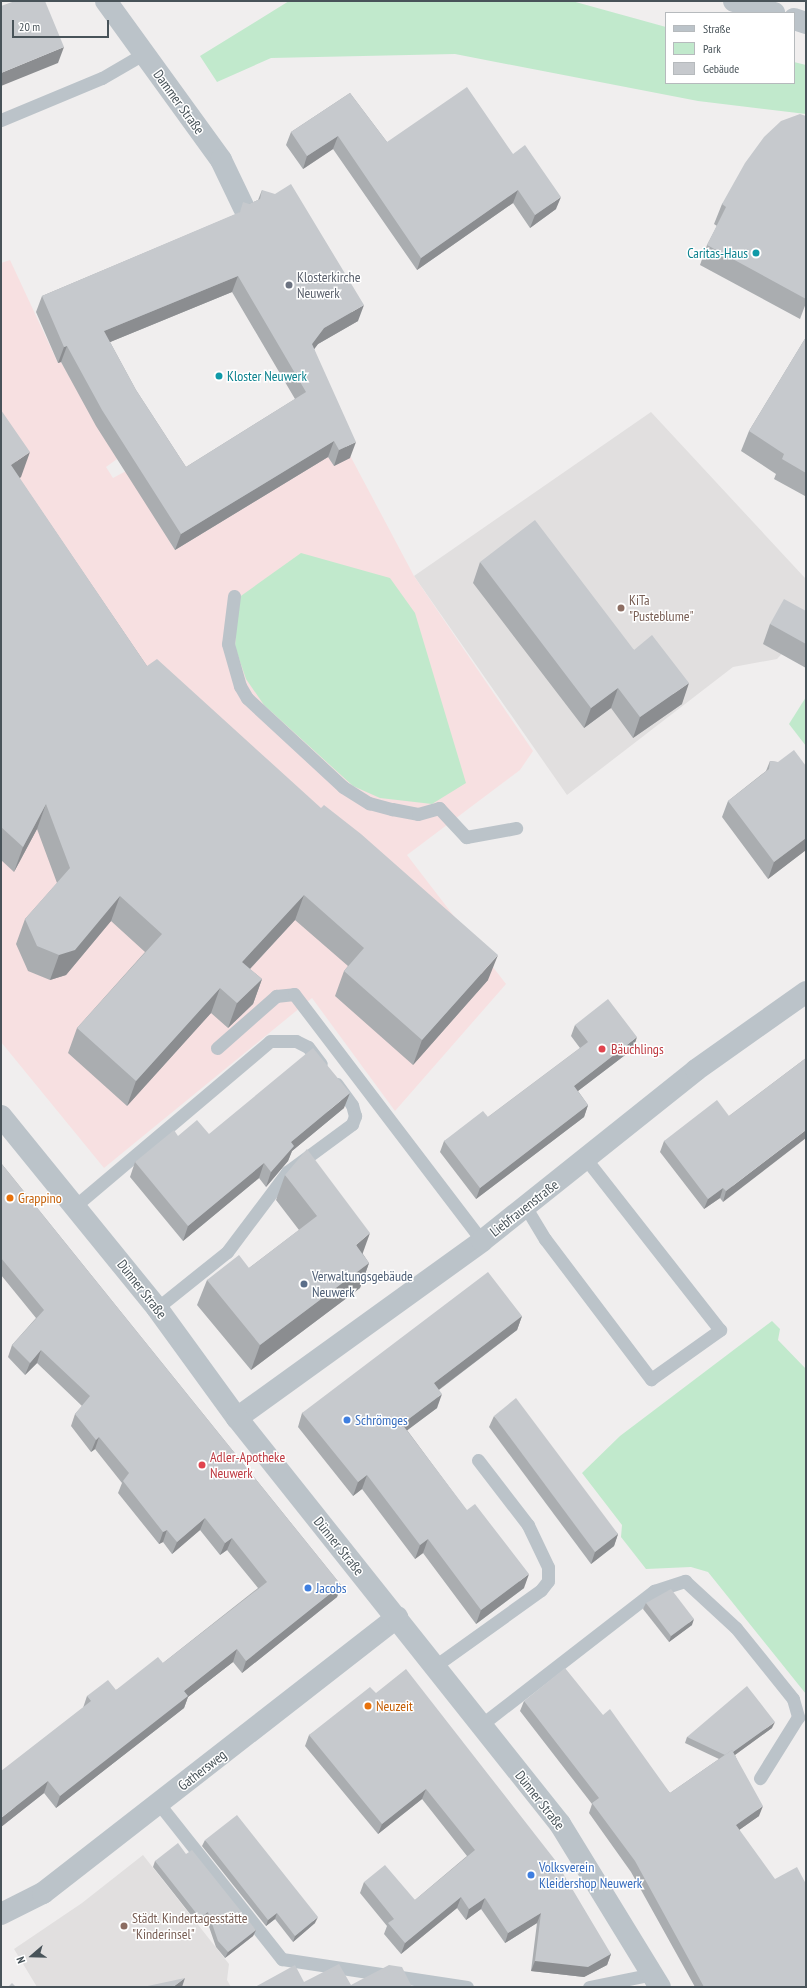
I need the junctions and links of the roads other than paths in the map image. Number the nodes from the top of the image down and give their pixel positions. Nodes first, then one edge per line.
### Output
1 (106, 1) edge
2 (734, 1) edge
3 (771, 12) edge
4 (795, 19) edge
5 (806, 23) edge
6 (143, 54) junction
7 (1, 120) edge
8 (244, 208) edge
9 (234, 596) dead end
10 (516, 828) dead end
11 (806, 992) edge
12 (217, 1048) dead end
13 (1, 1116) edge
14 (586, 1159) junction
15 (75, 1206) junction
16 (525, 1206) junction
17 (482, 1241) junction
18 (157, 1308) junction
19 (237, 1418) junction
20 (478, 1460) dead end
21 (396, 1616) junction
22 (435, 1666) junction
23 (481, 1724) junction
24 (760, 1778) dead end
25 (159, 1804) junction
26 (1, 1914) edge
27 (656, 1981) edge
28 (467, 1987) edge
29 (590, 1987) edge

1 - 6 street, Dammer Straße
2 - 3 street
4 - 5 street
6 - 7 lane
6 - 8 street, Dammer Straße
9 - 10 lane
11 - 14 street, Liebfrauenstraße
12 - 17 lane
13 - 15 street, Dünner Straße
14 - 16 street, Liebfrauenstraße
14 - 16 lane
15 - 18 street, Dünner Straße
15 - 18 lane
16 - 17 street, Liebfrauenstraße
17 - 19 street, Liebfrauenstraße
18 - 19 street, Dünner Straße
19 - 21 street, Dünner Straße
20 - 22 lane
21 - 22 street, Dünner Straße
21 - 25 street, Gathersweg
22 - 23 street, Dünner Straße
23 - 24 lane
23 - 27 street, Dünner Straße
25 - 26 street, Gathersweg
25 - 28 lane
27 - 29 lane

